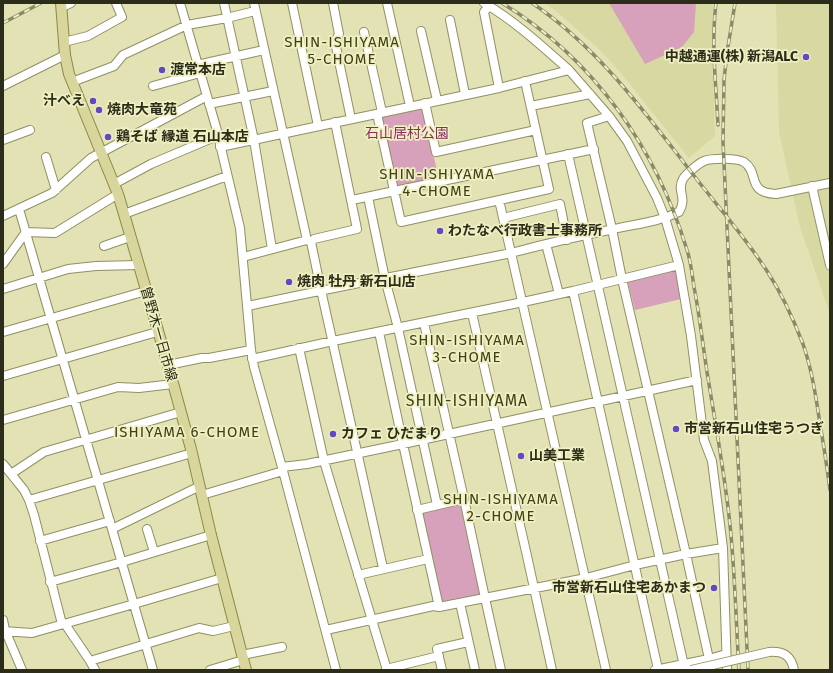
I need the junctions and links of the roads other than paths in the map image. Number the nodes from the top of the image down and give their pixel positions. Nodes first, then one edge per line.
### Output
1 (71, 3) edge
2 (116, 3) edge
3 (180, 3) edge
4 (224, 3) edge
5 (292, 3) edge
6 (333, 3) edge
7 (387, 3) edge
8 (486, 4) edge
9 (62, 5) edge
10 (254, 7) edge
11 (227, 18) junction
12 (450, 20) dead end
13 (187, 25) junction
14 (421, 31) dead end
15 (364, 32) dead end
16 (64, 42) junction
17 (264, 50) junction
18 (65, 55) junction
19 (236, 56) junction
20 (199, 69) junction
21 (569, 70) junction
22 (526, 81) junction
23 (72, 82) junction
24 (3, 86) edge
25 (153, 86) dead end
26 (499, 88) junction
27 (273, 91) junction
28 (466, 94) junction
29 (590, 94) junction
30 (207, 96) junction
31 (244, 97) junction
32 (437, 100) junction
33 (425, 103) junction
34 (210, 104) junction
35 (410, 106) junction
36 (531, 106) junction
37 (379, 113) junction
38 (609, 116) junction
39 (351, 119) junction
40 (335, 122) junction
41 (318, 126) junction
42 (30, 130) dead end
43 (536, 130) junction
44 (283, 133) junction
45 (217, 136) junction
46 (3, 140) edge
47 (254, 140) junction
48 (220, 147) junction
49 (594, 149) junction
50 (101, 152) junction
51 (568, 154) junction
52 (46, 157) dead end
53 (543, 160) junction
54 (227, 176) junction
55 (830, 183) edge
56 (114, 184) junction
57 (812, 186) junction
58 (56, 190) junction
59 (394, 191) junction
60 (118, 194) junction
61 (368, 197) junction
62 (352, 200) junction
63 (499, 200) junction
64 (19, 209) junction
65 (124, 214) junction
66 (3, 216) edge
67 (503, 218) junction
68 (665, 218) junction
69 (612, 229) junction
70 (26, 232) junction
71 (586, 235) junction
72 (130, 237) junction
73 (567, 240) junction
74 (309, 241) junction
75 (546, 244) junction
76 (104, 246) dead end
77 (272, 249) junction
78 (512, 253) junction
79 (242, 257) junction
80 (3, 264) edge
81 (138, 265) junction
82 (679, 265) junction
83 (830, 265) edge
84 (39, 278) junction
85 (385, 279) junction
86 (622, 279) junction
87 (597, 285) junction
88 (3, 289) edge
89 (321, 290) junction
90 (146, 291) junction
91 (573, 291) junction
92 (559, 294) junction
93 (523, 302) junction
94 (248, 306) junction
95 (472, 313) junction
96 (51, 318) junction
97 (424, 323) junction
98 (398, 328) junction
99 (3, 332) edge
100 (158, 332) junction
101 (379, 332) junction
102 (333, 341) junction
103 (299, 348) junction
104 (251, 350) junction
105 (62, 359) junction
106 (252, 359) junction
107 (168, 364) junction
108 (3, 376) edge
109 (697, 380) junction
110 (173, 384) junction
111 (648, 391) junction
112 (622, 396) junction
113 (75, 399) junction
114 (598, 402) junction
115 (181, 412) junction
116 (548, 413) junction
117 (3, 420) edge
118 (497, 424) junction
119 (450, 434) junction
120 (86, 440) junction
121 (423, 440) junction
122 (402, 444) junction
123 (192, 453) junction
124 (358, 454) junction
125 (324, 460) junction
126 (3, 464) edge
127 (283, 469) junction
128 (11, 474) junction
129 (98, 480) junction
130 (201, 491) junction
131 (464, 499) junction
132 (29, 500) junction
133 (437, 505) junction
134 (417, 510) junction
135 (111, 525) junction
136 (147, 528) dead end
137 (211, 535) junction
138 (40, 541) junction
139 (723, 548) junction
140 (154, 552) junction
141 (686, 554) junction
142 (428, 559) junction
143 (660, 560) junction
144 (122, 562) junction
145 (635, 565) junction
146 (383, 568) junction
147 (358, 575) junction
148 (222, 578) junction
149 (586, 578) junction
150 (50, 582) junction
151 (534, 589) junction
152 (485, 598) junction
153 (460, 603) junction
154 (134, 604) junction
155 (439, 607) junction
156 (371, 619) junction
157 (3, 620) edge
158 (63, 624) junction
159 (234, 626) junction
160 (4, 630) edge
161 (326, 630) junction
162 (468, 642) junction
163 (146, 645) junction
164 (282, 647) dead end
165 (726, 654) junction
166 (439, 656) junction
167 (709, 659) junction
168 (90, 661) junction
169 (244, 662) edge
170 (684, 667) edge
171 (386, 669) edge
172 (22, 670) edge
173 (95, 670) edge
174 (153, 670) edge
175 (210, 670) edge
176 (336, 670) edge
177 (442, 670) edge
178 (475, 670) edge
179 (501, 670) edge
180 (552, 670) edge
181 (606, 670) edge
182 (657, 670) edge
183 (691, 670) edge
184 (727, 670) edge
185 (794, 670) edge

1 - 9 street
2 - 16 street
3 - 13 street
4 - 11 street
5 - 41 street
6 - 39 street
7 - 35 street
8 - 21 street
8 - 26 street
9 - 16 main road, 曽野木一日市線
10 - 11 street
10 - 17 street
11 - 13 street
11 - 19 street
12 - 28 street
13 - 20 street
13 - 23 street
14 - 32 street
15 - 37 street
16 - 18 main road, 曽野木一日市線
17 - 19 street
17 - 27 street
18 - 23 main road, 曽野木一日市線
18 - 24 street
19 - 20 street
19 - 31 street
20 - 25 street
20 - 30 street
21 - 22 street
21 - 29 street
22 - 26 street
22 - 36 street
23 - 50 main road, 曽野木一日市線
26 - 28 street
27 - 31 street
27 - 44 street
28 - 32 street
29 - 36 street
29 - 38 street
30 - 34 street
30 - 50 street
31 - 34 street
31 - 47 street
32 - 33 street
33 - 35 street
33 - 43 street
34 - 45 street
35 - 37 street
36 - 43 street
37 - 39 street
37 - 59 street
38 - 49 street
38 - 68 street
39 - 40 street
40 - 41 street
40 - 62 street
41 - 44 street
42 - 46 street
43 - 53 street
44 - 47 street
44 - 74 street
45 - 48 street
45 - 56 street
47 - 48 street
47 - 77 street
48 - 54 street
49 - 51 street
49 - 69 street
50 - 56 main road, 曽野木一日市線
50 - 58 street
51 - 53 street
51 - 71 street
52 - 58 street
53 - 59 street
53 - 63 street
54 - 65 street
54 - 79 street
55 - 57 street
56 - 60 main road, 曽野木一日市線
57 - 68 street
57 - 83 street
58 - 64 street
59 - 61 street
59 - 63 street
60 - 65 main road, 曽野木一日市線
60 - 70 street
61 - 62 street
61 - 85 street
62 - 74 street
63 - 67 street
64 - 66 street
64 - 70 street
65 - 72 main road, 曽野木一日市線
67 - 73 street
67 - 78 street
68 - 69 street
68 - 82 street
69 - 71 street
69 - 86 street
70 - 80 street
70 - 84 street
71 - 73 street
71 - 87 street
72 - 76 street
72 - 81 main road, 曽野木一日市線
73 - 75 street
74 - 77 street
74 - 89 street
75 - 78 street
75 - 92 street
77 - 79 street
78 - 85 street
78 - 93 street
79 - 94 street
81 - 84 street
81 - 90 main road, 曽野木一日市線
82 - 86 street
82 - 109 street
84 - 88 street
84 - 96 street
85 - 89 street
85 - 98 street
86 - 87 street
86 - 111 street
87 - 91 street
87 - 112 street
89 - 94 street
89 - 102 street
90 - 96 street
90 - 100 main road, 曽野木一日市線
91 - 92 street
91 - 114 street
92 - 93 street
93 - 95 street
93 - 116 street
94 - 104 street
95 - 97 street
95 - 118 street
96 - 99 street
96 - 105 street
97 - 98 street
97 - 119 street
98 - 101 street
98 - 121 street
100 - 105 street
100 - 107 main road, 曽野木一日市線
101 - 102 street
101 - 122 street
102 - 103 street
102 - 124 street
103 - 106 street
103 - 125 street
104 - 106 street
104 - 107 street
105 - 108 street
105 - 113 street
106 - 127 street
107 - 110 main road, 曽野木一日市線
109 - 111 street
109 - 139 street
110 - 113 street
110 - 115 main road, 曽野木一日市線
111 - 112 street
111 - 141 street
112 - 114 street
112 - 143 street
113 - 117 street
113 - 120 street
114 - 116 street
114 - 145 street
115 - 120 street
115 - 123 main road, 曽野木一日市線
116 - 118 street
116 - 149 street
118 - 119 street
118 - 151 street
119 - 121 street
119 - 131 street
120 - 128 street
120 - 129 street
121 - 122 street
121 - 133 street
122 - 124 street
122 - 134 street
123 - 129 street
123 - 130 main road, 曽野木一日市線
124 - 125 street
124 - 146 street
125 - 127 street
125 - 147 street
126 - 128 street
127 - 130 street
127 - 161 street
128 - 132 street
129 - 132 street
129 - 135 street
130 - 135 street
130 - 137 main road, 曽野木一日市線
131 - 133 street
131 - 152 street
132 - 138 street
133 - 134 street
134 - 142 street
135 - 138 street
135 - 144 street
136 - 140 street
137 - 140 street
137 - 148 main road, 曽野木一日市線
138 - 150 street
139 - 141 street
139 - 165 street
140 - 144 street
141 - 143 street
141 - 167 street
142 - 146 street
142 - 155 street
143 - 145 street
143 - 170 street
144 - 150 street
144 - 154 street
145 - 149 street
145 - 182 street
146 - 147 street
147 - 156 street
148 - 154 street
148 - 159 main road, 曽野木一日市線
149 - 151 street
149 - 181 street
150 - 158 street
151 - 152 street
151 - 180 street
152 - 153 street
152 - 179 street
153 - 155 street
153 - 162 street
154 - 158 street
154 - 163 street
155 - 156 street
156 - 161 street
156 - 171 street
157 - 160 street
158 - 160 street
158 - 168 street
159 - 163 street
159 - 169 main road, 曽野木一日市線
160 - 172 street
161 - 176 street
162 - 166 street
162 - 178 street
163 - 168 street
163 - 174 street
164 - 169 street
165 - 167 street
165 - 184 street
166 - 171 street
166 - 177 street
167 - 170 street
168 - 173 street
169 - 175 street
170 - 182 street
183 - 185 street, bridge

